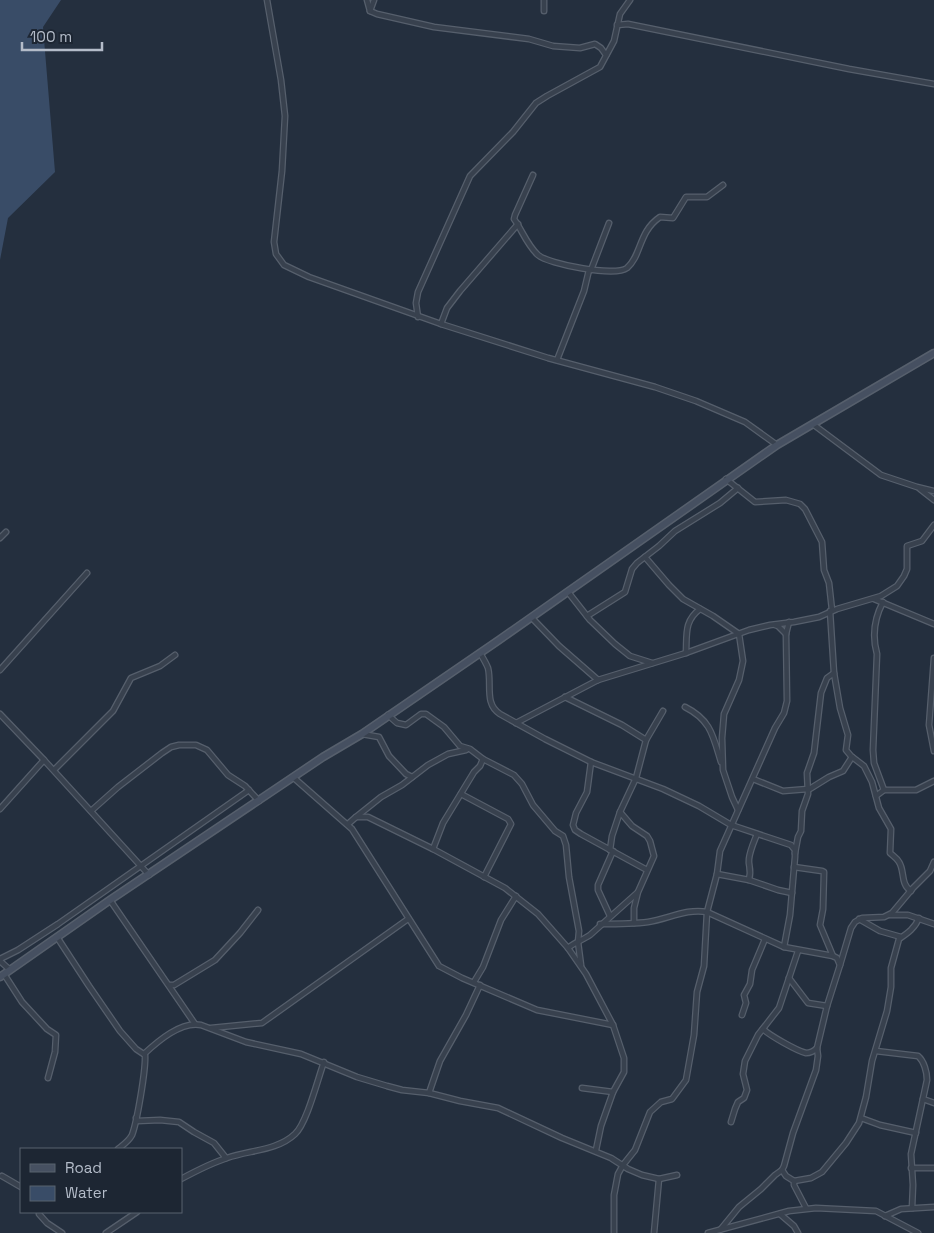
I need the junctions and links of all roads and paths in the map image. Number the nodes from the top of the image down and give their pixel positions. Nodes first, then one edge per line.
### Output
1 (267, 0) edge
2 (367, 0) edge
3 (374, 0) edge
4 (544, 0) edge
5 (630, 0) edge
6 (370, 11) junction
7 (544, 11) dead end
8 (617, 25) junction
9 (606, 55) junction
10 (934, 84) edge
11 (533, 175) dead end
12 (723, 185) dead end
13 (608, 223) dead end
14 (518, 224) junction
15 (590, 270) junction
16 (418, 317) junction
17 (441, 324) junction
18 (934, 353) edge
19 (557, 360) junction
20 (814, 425) junction
21 (777, 445) junction
22 (726, 479) junction
23 (917, 487) junction
24 (738, 488) junction
25 (934, 491) edge
26 (934, 500) edge
27 (934, 526) edge
28 (6, 532) dead end
29 (0, 538) edge
30 (646, 556) junction
31 (87, 573) dead end
32 (568, 592) junction
33 (873, 598) junction
34 (883, 602) junction
35 (700, 609) junction
36 (831, 611) junction
37 (587, 616) junction
38 (532, 618) junction
39 (789, 622) junction
40 (773, 624) junction
41 (934, 624) edge
42 (739, 634) junction
43 (786, 634) junction
44 (480, 653) junction
45 (686, 653) junction
46 (175, 655) dead end
47 (934, 658) edge
48 (652, 663) junction
49 (0, 670) edge
50 (834, 673) junction
51 (598, 680) junction
52 (565, 697) junction
53 (685, 707) dead end
54 (663, 712) dead end
55 (0, 714) edge
56 (388, 715) junction
57 (516, 723) junction
58 (362, 734) junction
59 (646, 740) junction
60 (470, 749) junction
61 (934, 751) edge
62 (852, 757) junction
63 (483, 759) junction
64 (44, 760) junction
65 (591, 762) junction
66 (54, 770) junction
67 (723, 770) junction
68 (412, 777) junction
69 (294, 778) junction
70 (636, 778) junction
71 (753, 779) junction
72 (934, 781) edge
73 (249, 790) junction
74 (808, 790) junction
75 (884, 790) junction
76 (462, 794) junction
77 (876, 796) junction
78 (259, 801) junction
79 (0, 808) edge
80 (739, 810) junction
81 (91, 811) junction
82 (620, 812) junction
83 (356, 817) junction
84 (348, 824) junction
85 (731, 825) junction
86 (757, 834) junction
87 (433, 849) junction
88 (612, 850) junction
89 (796, 853) junction
90 (934, 862) edge
91 (140, 865) junction
92 (794, 868) junction
93 (646, 870) junction
94 (717, 874) junction
95 (149, 875) junction
96 (484, 877) junction
97 (749, 880) junction
98 (911, 891) junction
99 (638, 892) junction
100 (792, 894) junction
101 (516, 896) junction
102 (110, 900) junction
103 (258, 910) dead end
104 (707, 912) junction
105 (888, 915) junction
106 (610, 916) junction
107 (919, 918) junction
108 (408, 919) junction
109 (859, 919) junction
110 (634, 923) junction
111 (600, 924) junction
112 (934, 924) edge
113 (57, 937) junction
114 (901, 937) junction
115 (765, 940) junction
116 (578, 942) junction
117 (784, 947) junction
118 (568, 948) junction
119 (798, 951) junction
120 (833, 956) junction
121 (0, 960) edge
122 (840, 965) junction
123 (581, 966) junction
124 (4, 974) edge
125 (789, 978) junction
126 (474, 982) junction
127 (169, 985) junction
128 (480, 985) junction
129 (827, 1006) junction
130 (742, 1015) dead end
131 (195, 1024) junction
132 (613, 1025) junction
133 (210, 1028) junction
134 (763, 1029) junction
135 (817, 1048) junction
136 (876, 1051) junction
137 (144, 1054) junction
138 (324, 1062) junction
139 (48, 1078) dead end
140 (582, 1088) dead end
141 (613, 1092) junction
142 (429, 1093) junction
143 (923, 1099) junction
144 (934, 1103) edge
145 (136, 1118) junction
146 (861, 1118) junction
147 (731, 1122) dead end
148 (916, 1134) junction
149 (119, 1148) edge
150 (596, 1150) junction
151 (226, 1158) junction
152 (623, 1165) junction
153 (912, 1168) junction
154 (934, 1168) edge
155 (782, 1170) junction
156 (678, 1175) dead end
157 (2, 1176) dead end
158 (182, 1179) edge
159 (659, 1180) junction
160 (794, 1181) junction
161 (20, 1185) edge
162 (934, 1207) edge
163 (806, 1208) junction
164 (912, 1208) junction
165 (39, 1213) edge
166 (136, 1213) edge
167 (780, 1214) junction
168 (885, 1216) junction
169 (720, 1228) junction
170 (62, 1233) edge
171 (106, 1233) edge
172 (614, 1233) edge
173 (654, 1233) edge
174 (708, 1233) edge
175 (798, 1233) edge
176 (918, 1233) edge

1 - 16 street
2 - 6 street
3 - 6 street
4 - 7 street
5 - 8 street
6 - 9 street
8 - 9 street
8 - 10 street
9 - 16 street
11 - 14 street
12 - 15 street
13 - 15 street
14 - 15 street
14 - 17 street
15 - 19 street
16 - 17 street
17 - 19 street
18 - 20 street
19 - 21 street
20 - 21 street
20 - 23 street
21 - 22 street
22 - 24 street
22 - 32 street
23 - 25 street
23 - 26 street
24 - 30 street
24 - 36 street
27 - 33 street
28 - 29 street
30 - 35 street
30 - 37 street
31 - 49 street
32 - 37 street
32 - 38 street
33 - 34 street
33 - 36 street
34 - 41 street
34 - 75 street
35 - 42 street
35 - 45 street
36 - 39 street
36 - 50 street
37 - 48 street
38 - 44 street
38 - 51 street
39 - 40 street
39 - 43 street
40 - 42 street
40 - 43 street
42 - 45 street
42 - 67 street
43 - 71 street
44 - 56 street
44 - 57 street
45 - 48 street
46 - 66 street
47 - 61 street
48 - 51 street
50 - 62 street
50 - 74 street
51 - 52 street
52 - 57 street
52 - 59 street
53 - 67 street
54 - 59 street
55 - 64 street
56 - 58 street
56 - 60 street
57 - 65 street
58 - 68 street
58 - 69 street
59 - 70 street
60 - 63 street
60 - 68 street
62 - 74 street
62 - 77 street
63 - 76 street
63 - 116 street
64 - 66 street
64 - 79 street
65 - 70 street
65 - 88 street
66 - 81 street
67 - 80 street
68 - 83 street
69 - 78 street
69 - 84 street
70 - 82 street
70 - 85 street
71 - 74 street
71 - 80 street
72 - 75 street
73 - 78 street
73 - 81 street
73 - 91 street
74 - 89 street
75 - 77 street
76 - 87 street
76 - 96 street
77 - 98 street
78 - 95 street
80 - 85 street
81 - 91 street
82 - 88 street
82 - 93 street
83 - 84 street
83 - 87 street
84 - 108 street
85 - 86 street
85 - 94 street
86 - 89 street
86 - 97 street
87 - 96 street
88 - 93 street
88 - 106 street
89 - 92 street
90 - 98 street
91 - 95 street
91 - 121 street
92 - 100 street
92 - 120 street
93 - 99 street
94 - 97 street
94 - 104 street
95 - 102 street
96 - 101 street
97 - 100 street
98 - 105 street
99 - 106 street
99 - 110 street
100 - 117 street
101 - 118 street
101 - 126 street
102 - 113 street
102 - 127 street
103 - 127 street
104 - 110 street
104 - 115 street
104 - 152 street
105 - 107 street
105 - 109 street
106 - 111 street
107 - 112 street
107 - 114 street
108 - 126 street
108 - 133 street
109 - 114 street
109 - 122 street
110 - 111 street
111 - 116 street
113 - 124 street
113 - 137 street
114 - 136 street
115 - 117 street
115 - 130 street
116 - 118 street
116 - 123 street
117 - 119 street
118 - 123 street
119 - 120 street
119 - 125 street
120 - 122 street
121 - 124 street
122 - 129 street
123 - 132 street
124 - 139 street
125 - 129 street
125 - 134 street
126 - 128 street
127 - 131 street
128 - 132 street
128 - 142 street
129 - 135 street
131 - 133 street
131 - 137 street
132 - 141 street
133 - 138 street
134 - 135 street
134 - 147 street
135 - 155 street
136 - 143 street
136 - 146 street
137 - 145 street
138 - 142 street
138 - 151 street
140 - 141 street
141 - 150 street
142 - 150 street
143 - 144 street
143 - 148 street
145 - 149 street
145 - 151 street
146 - 148 street
146 - 160 street
148 - 153 street
150 - 152 street
151 - 158 street
152 - 159 street
152 - 172 street
153 - 154 street
153 - 164 street
155 - 160 street
155 - 169 street
156 - 159 street
157 - 161 street
159 - 173 street
160 - 163 street
162 - 164 street
163 - 167 street
163 - 168 street
164 - 168 street
165 - 170 street
166 - 171 street
167 - 169 street
167 - 175 street
168 - 176 street
169 - 174 street

